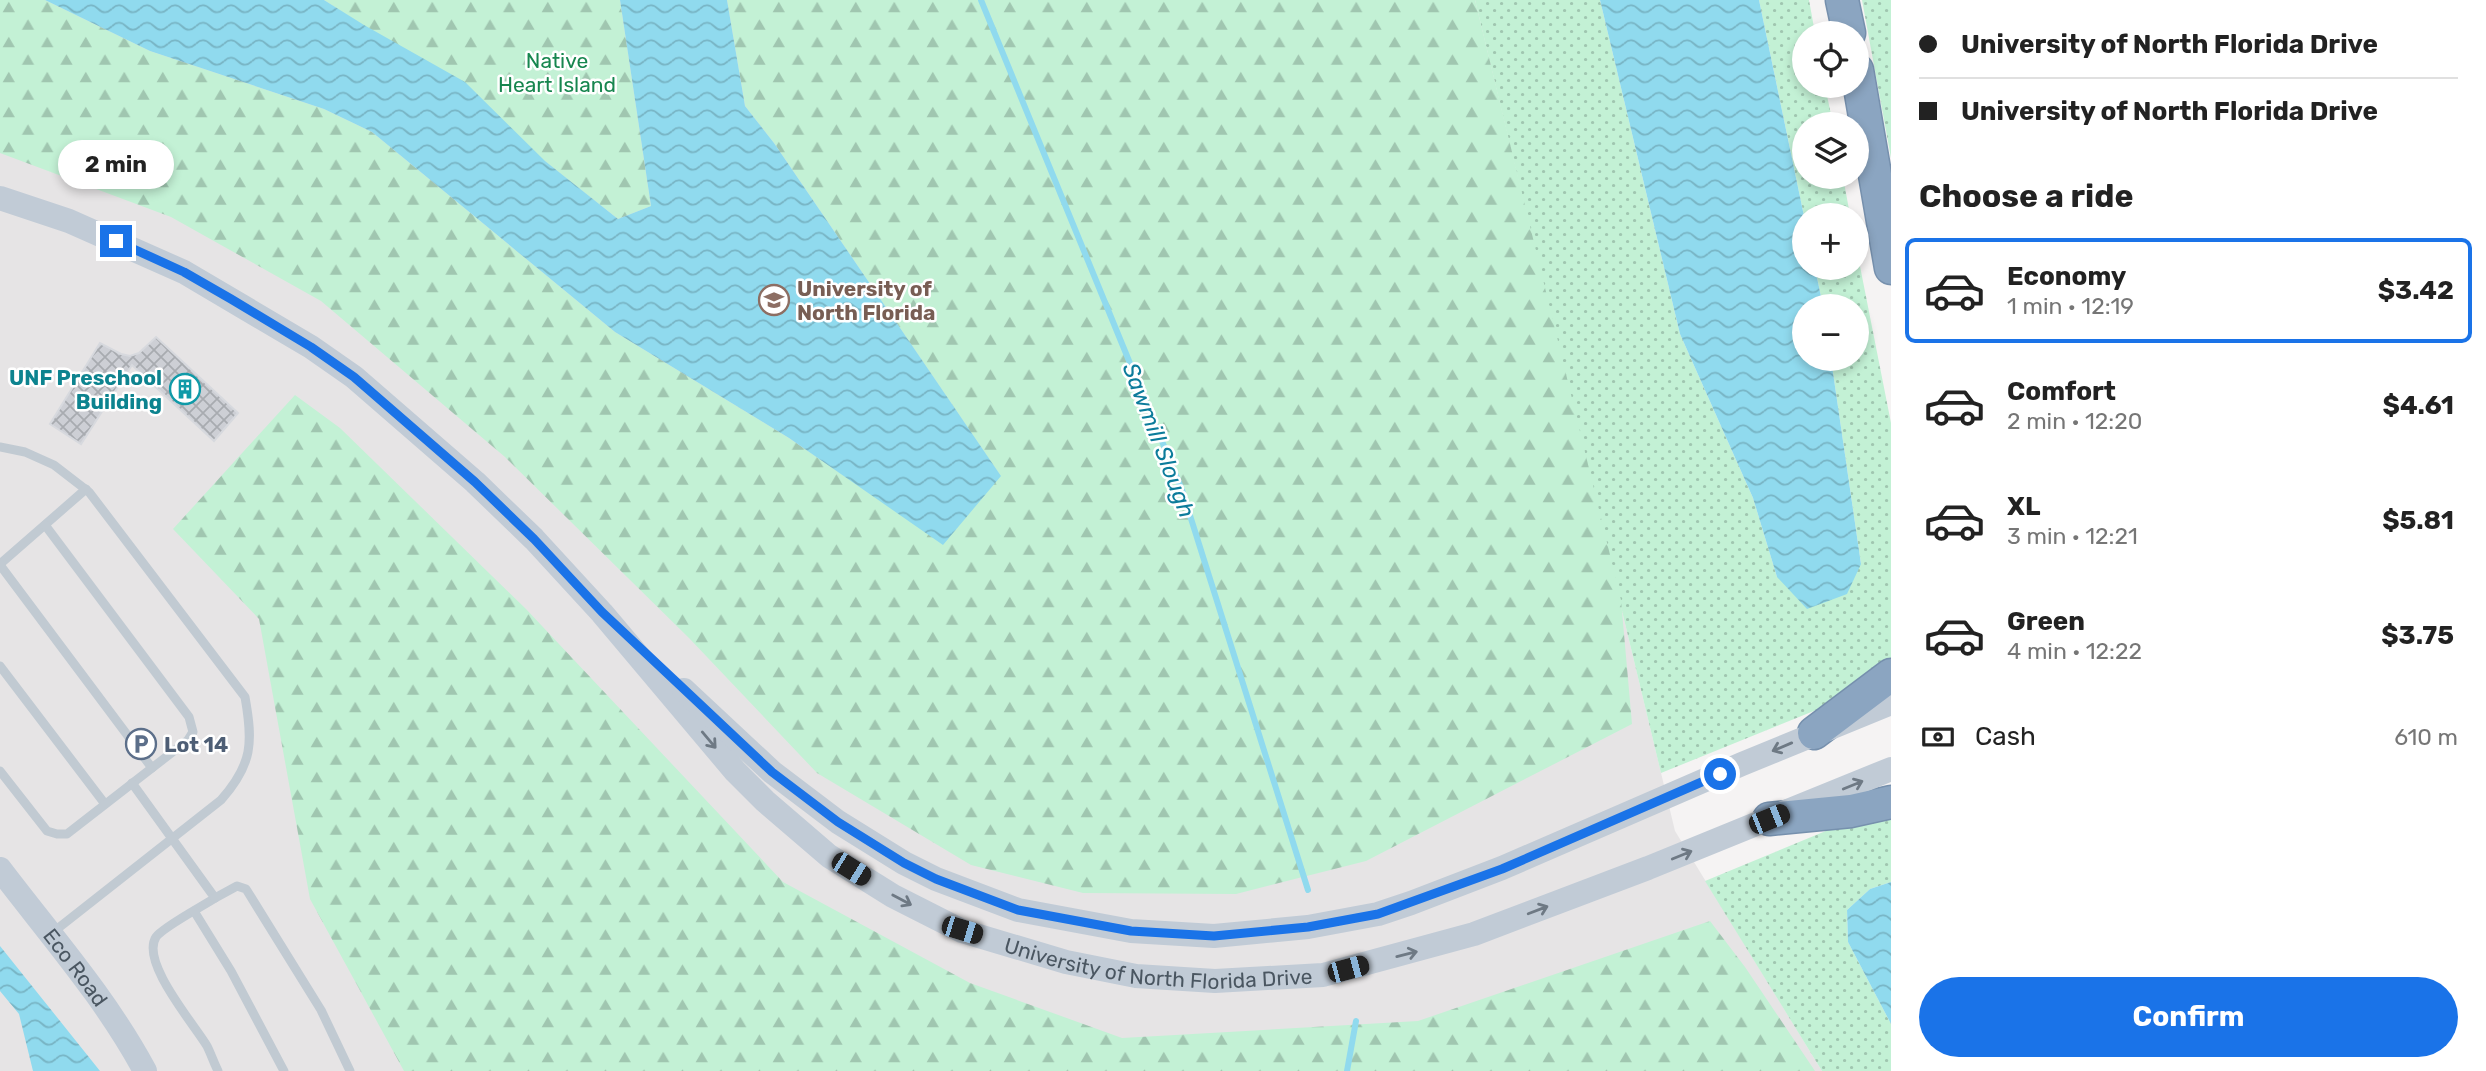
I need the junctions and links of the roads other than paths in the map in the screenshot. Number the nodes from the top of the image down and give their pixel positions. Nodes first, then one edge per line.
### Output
1 (1842, 0) edge
2 (1846, 21) edge
3 (1862, 98) edge
4 (0, 198) edge
5 (1891, 268) edge
6 (0, 447) edge
7 (86, 489) junction
8 (44, 525) junction
9 (0, 564) edge
10 (602, 612) junction
11 (0, 666) edge
12 (1891, 675) edge
13 (1891, 703) edge
14 (1814, 733) junction
15 (152, 768) junction
16 (1891, 769) edge
17 (0, 771) edge
18 (132, 783) junction
19 (1891, 802) edge
20 (105, 804) junction
21 (1769, 819) junction
22 (171, 838) junction
23 (0, 869) edge
24 (215, 898) junction
25 (194, 911) junction
26 (50, 934) junction
27 (145, 1071) edge
28 (218, 1071) edge
29 (284, 1071) edge
30 (349, 1071) edge

1 - 2 highway
3 - 5 highway
4 - 10 street, University of North Florida Drive
6 - 7 lane
7 - 8 lane
7 - 22 lane
8 - 9 lane
8 - 15 lane
9 - 15 lane
14 -> 10 street, University of North Florida Drive
10 -> 21 street, University of North Florida Drive
11 - 20 lane
12 - 14 highway
13 - 14 street, University of North Florida Drive
15 - 18 lane
21 -> 16 street, University of North Florida Drive
17 - 20 lane
18 - 20 lane
18 - 22 lane
19 - 21 highway
22 - 24 lane
22 - 26 lane
23 - 26 street, Eco Road
24 - 25 lane
24 - 30 lane
25 - 28 lane
25 - 29 lane
26 - 27 street, Eco Road

